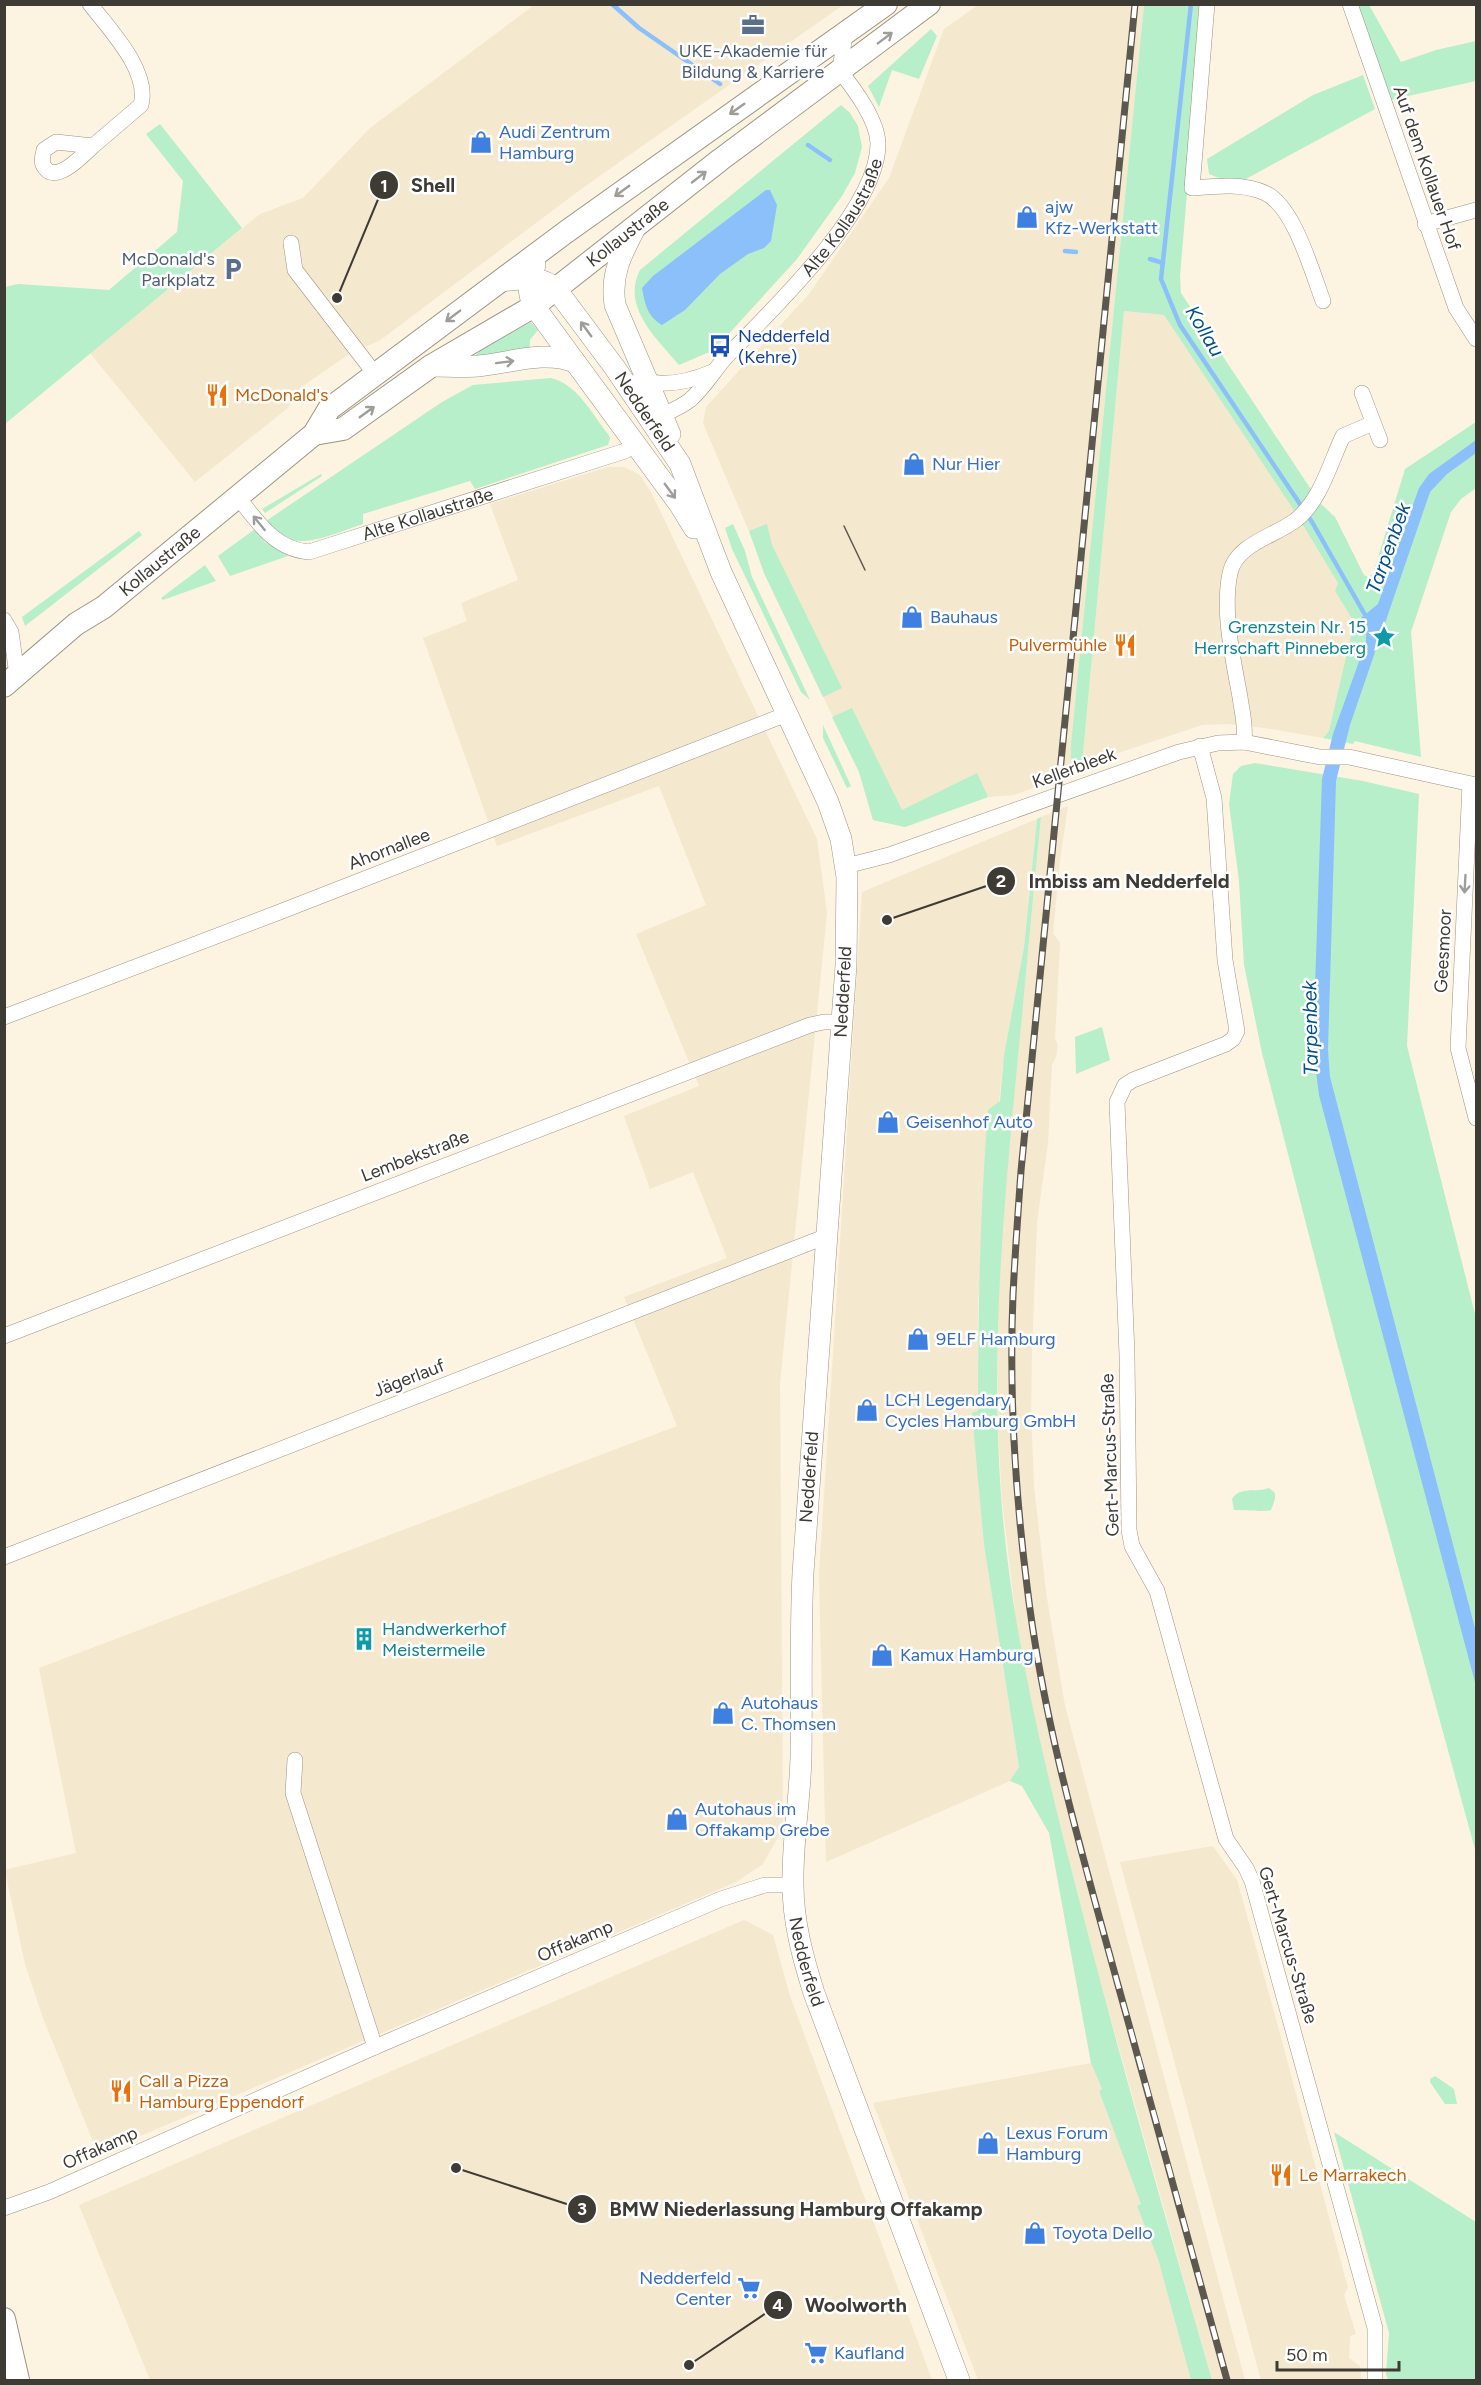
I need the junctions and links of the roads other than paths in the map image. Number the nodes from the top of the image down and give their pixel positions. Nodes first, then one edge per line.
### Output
1 (90, 4) edge
2 (886, 4) edge
3 (929, 4) edge
4 (1207, 4) edge
5 (1350, 4) edge
6 (845, 33) junction
7 (840, 70) junction
8 (93, 146) dead end
9 (1476, 210) edge
10 (1425, 224) junction
11 (636, 226) junction
12 (291, 243) dead end
13 (542, 250) junction
14 (530, 278) junction
15 (500, 281) junction
16 (556, 289) junction
17 (1323, 301) dead end
18 (534, 306) junction
19 (1476, 339) edge
20 (575, 362) junction
21 (431, 366) junction
22 (615, 368) junction
23 (712, 372) junction
24 (375, 374) junction
25 (650, 382) junction
26 (1362, 393) dead end
27 (657, 417) junction
28 (620, 423) junction
29 (1373, 423) junction
30 (314, 434) junction
31 (1380, 440) dead end
32 (635, 444) junction
33 (237, 496) junction
34 (721, 572) junction
35 (4, 621) edge
36 (11, 681) edge
37 (787, 714) junction
38 (1244, 742) junction
39 (1200, 746) junction
40 (1475, 784) edge
41 (846, 866) junction
42 (4, 1017) edge
43 (842, 1022) junction
44 (1476, 1118) edge
45 (827, 1236) junction
46 (4, 1336) edge
47 (4, 1557) edge
48 (295, 1760) dead end
49 (793, 1885) junction
50 (375, 2047) junction
51 (4, 2208) edge
52 (4, 2319) edge
53 (18, 2380) edge
54 (959, 2380) edge
55 (1374, 2380) edge

1 - 8 street
2 - 6 main road, Kollaustraße
7 -> 3 main road, Kollaustraße
4 - 17 street
5 - 10 street, Auf dem Kollauer Hof
6 - 7 street
6 -> 13 main road, Kollaustraße
11 -> 7 main road, Kollaustraße
7 - 23 street, Alte Kollaustraße
9 - 10 street
10 - 19 street, Auf dem Kollauer Hof
11 - 16 main road, Kollaustraße
11 - 25 main road
12 - 24 street
13 - 14 main road
13 - 15 main road, Kollaustraße
14 - 15 main road
14 - 16 main road
14 - 18 main road, Nedderfeld
15 -> 24 main road, Kollaustraße
16 - 18 main road, Kollaustraße
22 -> 16 main road, Nedderfeld
18 - 20 main road, Nedderfeld
18 - 21 main road, Kollaustraße
21 -> 20 main road
20 - 28 main road, Nedderfeld
30 -> 21 main road, Kollaustraße
22 - 25 street, Alte Kollaustraße
22 - 27 main road, Nedderfeld
23 - 25 street, Alte Kollaustraße
23 - 27 street, Alte Kollaustraße
24 - 30 main road, Kollaustraße
25 - 27 main road
26 - 29 street
27 - 28 main road, Alte Kollaustraße
27 - 34 main road, Nedderfeld
28 - 32 main road, Nedderfeld
29 - 31 street
29 - 38 street
30 - 33 main road, Kollaustraße
32 -> 33 street, Alte Kollaustraße
32 -> 34 main road, Nedderfeld
33 - 36 main road, Kollaustraße
34 - 37 main road, Nedderfeld
35 - 36 street
37 - 41 main road, Nedderfeld
37 - 42 street, Ahornallee
38 - 39 street, Kellerbleek
38 - 40 street, Kellerbleek
39 - 41 street, Kellerbleek
39 - 55 street, Gert-Marcus-Straße
40 -> 44 street, Geesmoor
41 - 43 main road, Nedderfeld
43 - 45 main road, Nedderfeld
43 - 46 street, Lembekstraße
45 - 47 street, Jägerlauf
45 - 49 main road, Nedderfeld
48 - 50 street
49 - 50 street, Offakamp
49 - 54 main road, Nedderfeld
50 - 51 street, Offakamp
52 - 53 main road

